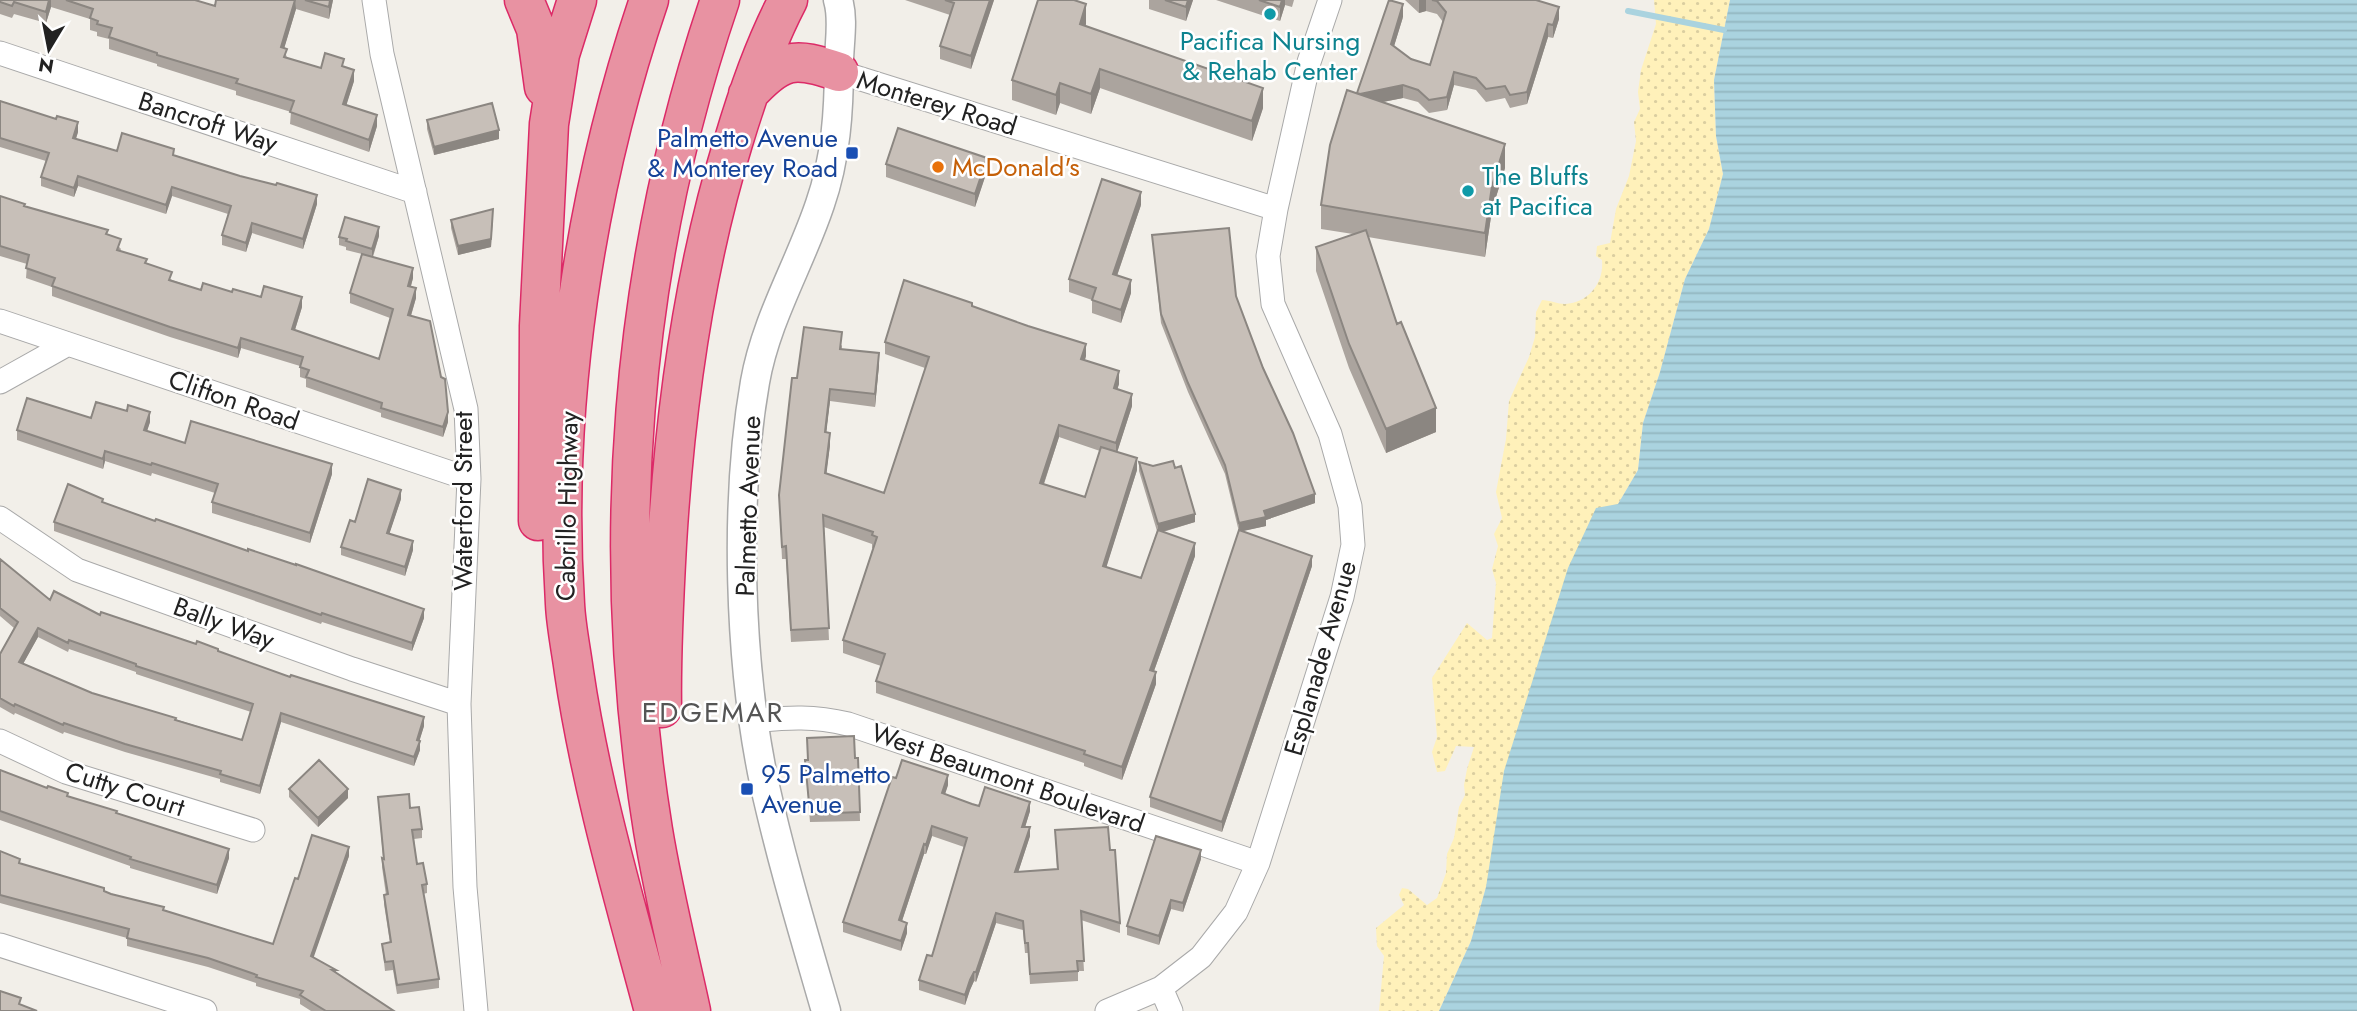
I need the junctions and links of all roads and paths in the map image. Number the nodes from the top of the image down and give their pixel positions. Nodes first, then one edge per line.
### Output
1 (374, 0) edge
2 (524, 0) edge
3 (577, 0) edge
4 (649, 0) edge
5 (720, 0) edge
6 (788, 0) edge
7 (1330, 0) edge
8 (840, 2) edge
9 (0, 53) edge
10 (839, 72) junction
11 (748, 94) junction
12 (550, 124) junction
13 (415, 192) junction
14 (1276, 209) junction
15 (0, 321) edge
16 (68, 344) junction
17 (0, 382) edge
18 (469, 480) junction
19 (0, 518) edge
20 (565, 606) junction
21 (459, 704) junction
22 (754, 721) junction
23 (0, 741) edge
24 (253, 830) dead end
25 (1258, 863) junction
26 (671, 921) junction
27 (0, 944) edge
28 (1161, 988) junction
29 (205, 1011) edge
30 (476, 1011) edge
31 (654, 1011) edge
32 (691, 1011) edge
33 (826, 1011) edge
34 (1107, 1011) edge
35 (1171, 1011) edge

1 - 13 street, Waterford Street
2 - 12 highway
3 - 12 highway
4 - 20 highway, Cabrillo Highway
5 - 26 highway
6 - 11 highway
7 - 14 street, Esplanade Avenue
8 - 10 street, Palmetto Avenue
9 - 13 street, Bancroft Way
10 - 11 highway
10 - 14 street, Monterey Road
10 - 22 street, Palmetto Avenue
11 - 26 highway
12 - 20 highway
13 - 18 street, Waterford Street
14 - 25 street, Esplanade Avenue
15 - 16 street, Clifton Road
16 - 17 street
16 - 18 street, Clifton Road
18 - 21 street, Waterford Street
19 - 21 street, Bally Way
20 - 31 highway, Cabrillo Highway
21 - 30 street, Waterford Street
22 - 25 street, West Beaumont Boulevard
22 - 33 street, Palmetto Avenue
23 - 24 street, Cutty Court
25 - 28 street, Esplanade Avenue
26 - 32 highway
27 - 29 street
28 - 34 street, Esplanade Avenue
28 - 35 street

